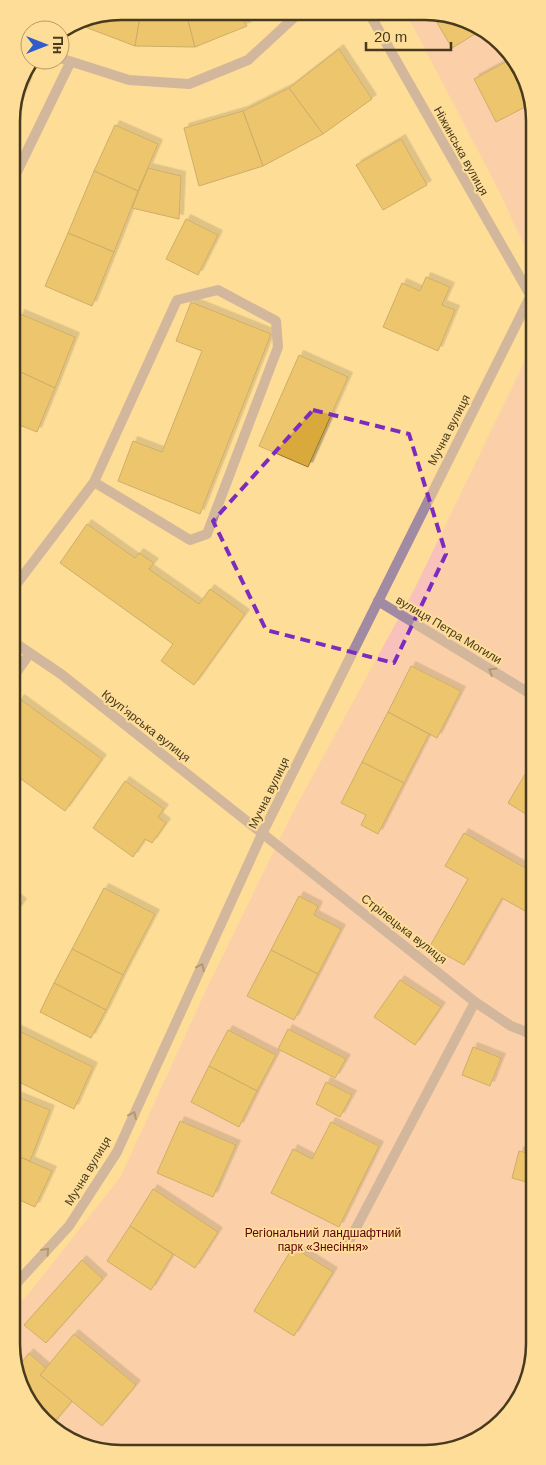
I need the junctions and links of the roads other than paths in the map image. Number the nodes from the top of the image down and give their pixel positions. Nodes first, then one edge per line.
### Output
1 (291, 20) edge
2 (373, 20) edge
3 (70, 63) edge
4 (67, 70) edge
5 (20, 166) edge
6 (526, 286) edge
7 (526, 308) edge
8 (94, 482) junction
9 (20, 579) edge
10 (378, 601) junction
11 (20, 646) edge
12 (30, 653) junction
13 (20, 667) edge
14 (526, 691) edge
15 (262, 834) junction
16 (475, 1002) junction
17 (526, 1032) edge
18 (347, 1245) dead end
19 (20, 1279) edge

1 - 3 street
2 - 6 street, Ніжинська вулиця
4 - 5 street
7 - 10 street, Мучна вулиця
8 - 8 street
8 - 9 street
14 -> 10 street, вулиця Петра Могили
10 - 15 street, Мучна вулиця
11 - 12 street, Крупʼярська вулиця
12 - 13 street
12 - 15 street, Крупʼярська вулиця
15 - 16 street, Стрілецька вулиця
19 -> 15 street, Мучна вулиця
16 - 17 street, Стрілецька вулиця
16 - 18 street

